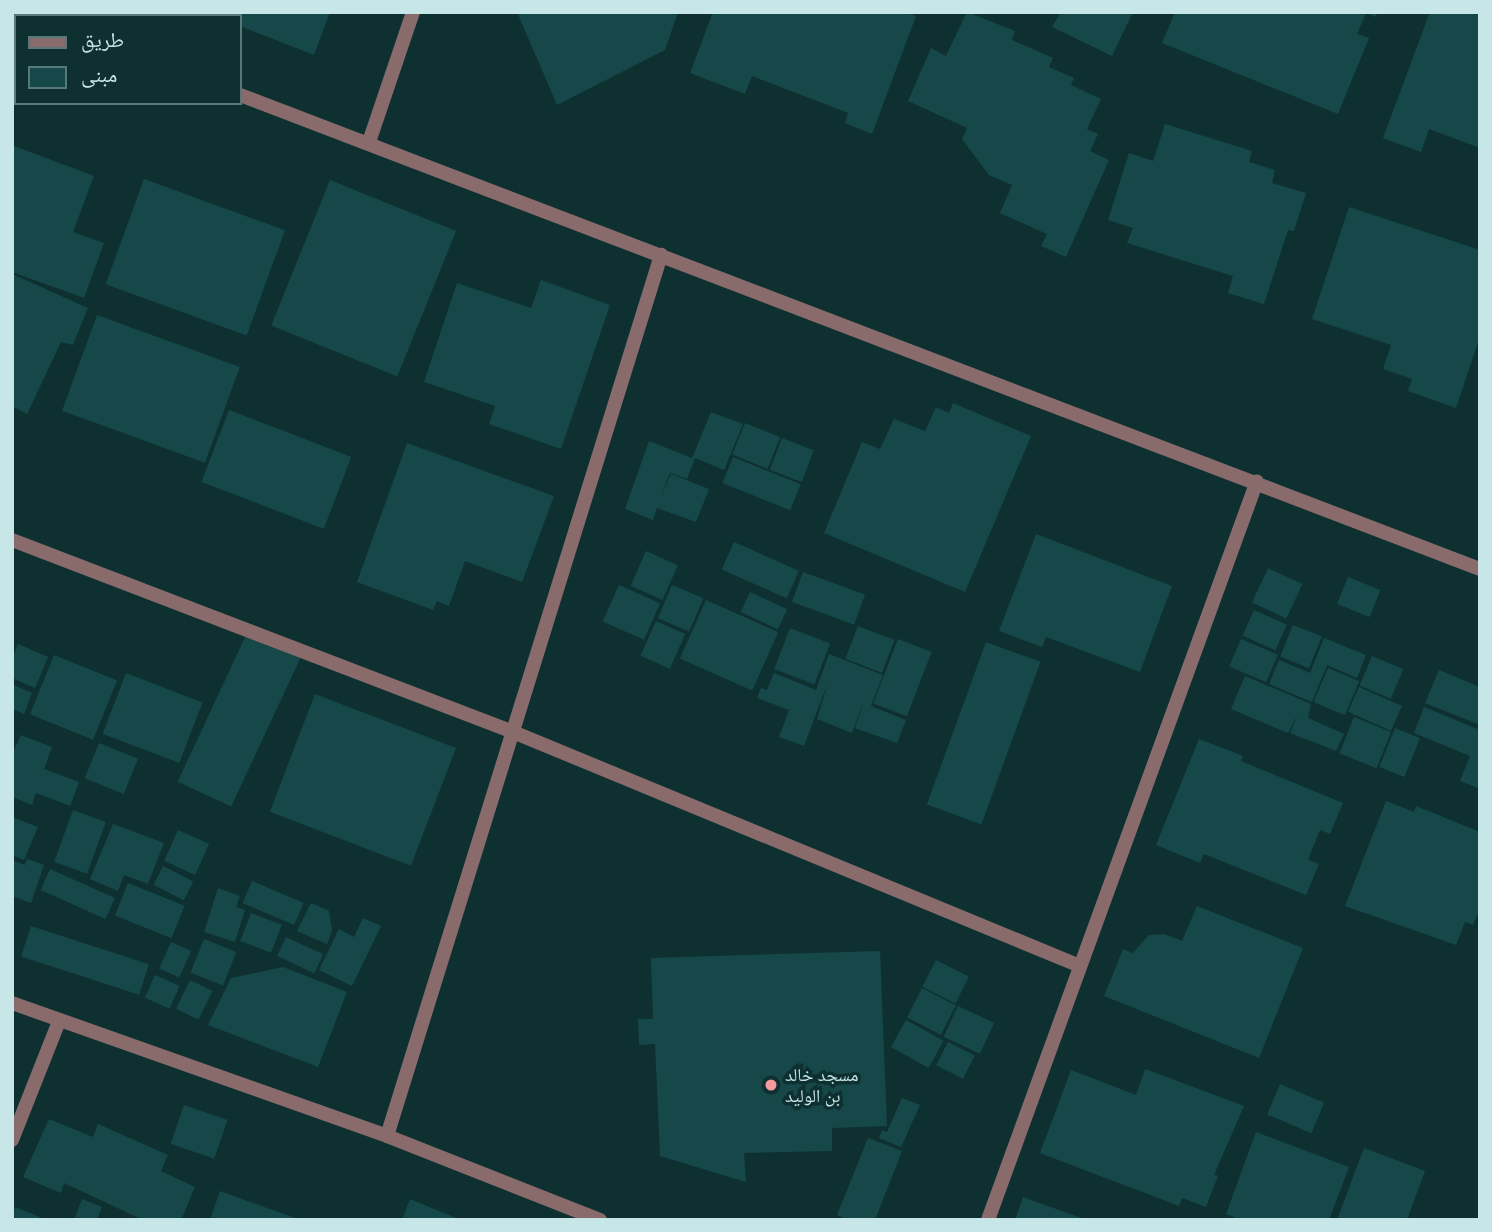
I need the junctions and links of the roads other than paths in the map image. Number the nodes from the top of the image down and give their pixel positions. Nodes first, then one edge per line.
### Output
1 (413, 12) edge
2 (242, 96) edge
3 (369, 142) junction
4 (661, 255) junction
5 (1257, 481) junction
6 (12, 540) edge
7 (1480, 569) edge
8 (513, 732) junction
9 (1080, 967) junction
10 (12, 1003) edge
11 (59, 1021) junction
12 (387, 1136) junction
13 (12, 1140) edge
14 (600, 1220) edge
15 (988, 1220) edge

1 - 3 street
2 - 3 street
3 - 4 street
4 - 5 street
4 - 8 street
5 - 7 street
5 - 9 street
6 - 8 street
8 - 9 street
8 - 12 street
9 - 15 street
10 - 11 street
11 - 12 street
11 - 13 street
12 - 14 street

